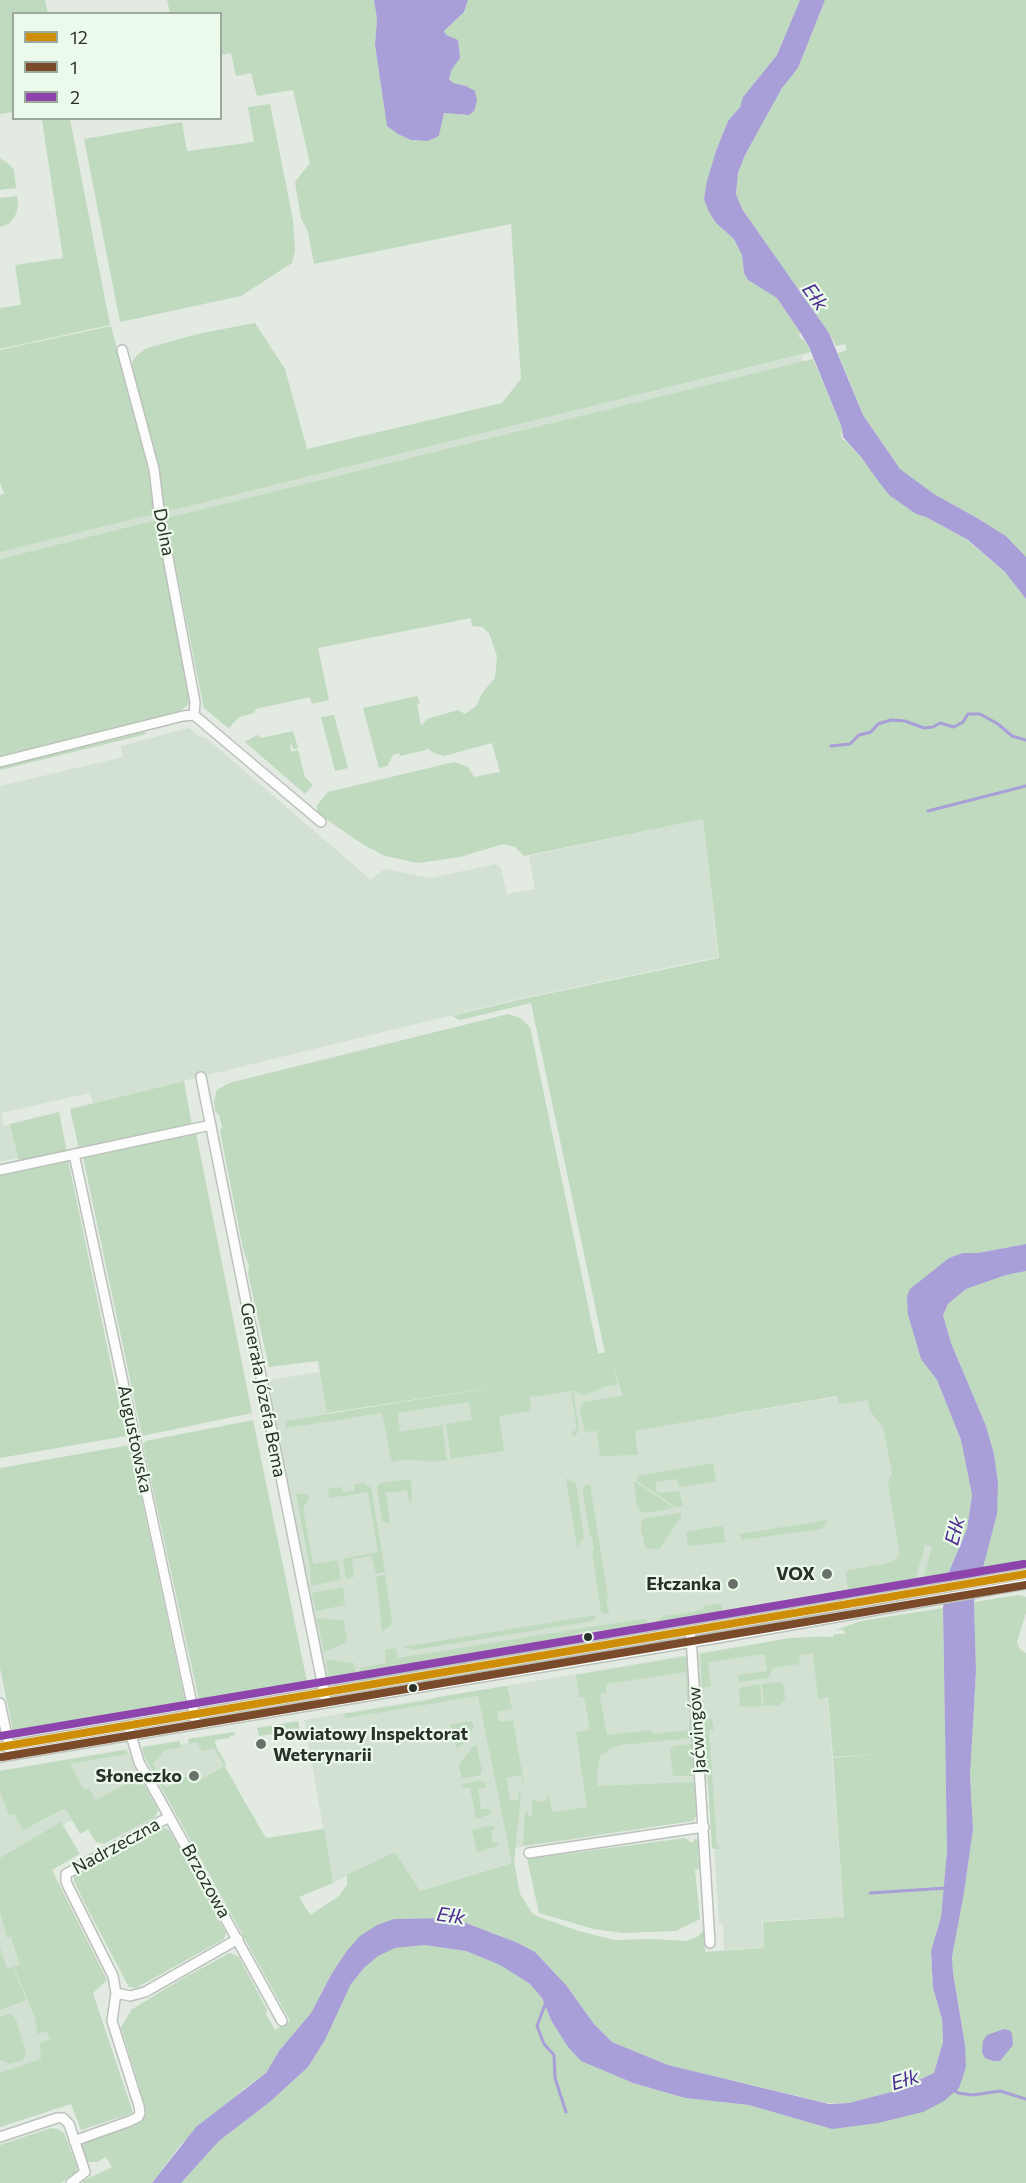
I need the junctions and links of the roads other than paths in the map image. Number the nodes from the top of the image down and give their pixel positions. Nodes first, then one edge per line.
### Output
1 (122, 350) dead end
2 (194, 715) junction
3 (0, 762) edge
4 (321, 822) dead end
5 (201, 1077) dead end
6 (211, 1125) junction
7 (74, 1154) junction
8 (0, 1170) edge
9 (1026, 1574) edge
10 (1026, 1584) edge
11 (989, 1586) junction
12 (691, 1637) junction
13 (325, 1698) junction
14 (0, 1703) edge
15 (196, 1720) junction
16 (129, 1731) junction
17 (6, 1750) edge
18 (0, 1757) edge
19 (169, 1817) junction
20 (704, 1827) junction
21 (529, 1853) dead end
22 (238, 1939) junction
23 (710, 1943) dead end
24 (116, 1993) junction
25 (282, 2021) dead end
26 (0, 2137) edge
27 (75, 2141) junction
28 (71, 2183) edge

1 - 2 street, Dolna
2 - 3 street
2 - 4 street
5 - 6 street, Generała Józefa Bema
6 - 7 street
6 - 13 street, Generała Józefa Bema
7 - 8 street
7 - 15 street, Augustowska
9 - 11 street
10 - 11 street
11 - 12 street
12 - 13 street
12 - 20 street, Jaćwingów
13 - 15 street
14 - 17 street
15 - 16 street
16 - 17 street
16 - 19 street, Brzozowa
17 - 18 street
19 - 22 street, Brzozowa
19 - 24 street, Nadrzeczna
20 - 21 street
20 - 23 street, Jaćwingów
22 - 24 street, Brzozowa
22 - 25 street, Brzozowa
24 - 27 street, Nadrzeczna
26 - 27 street
27 - 28 street

